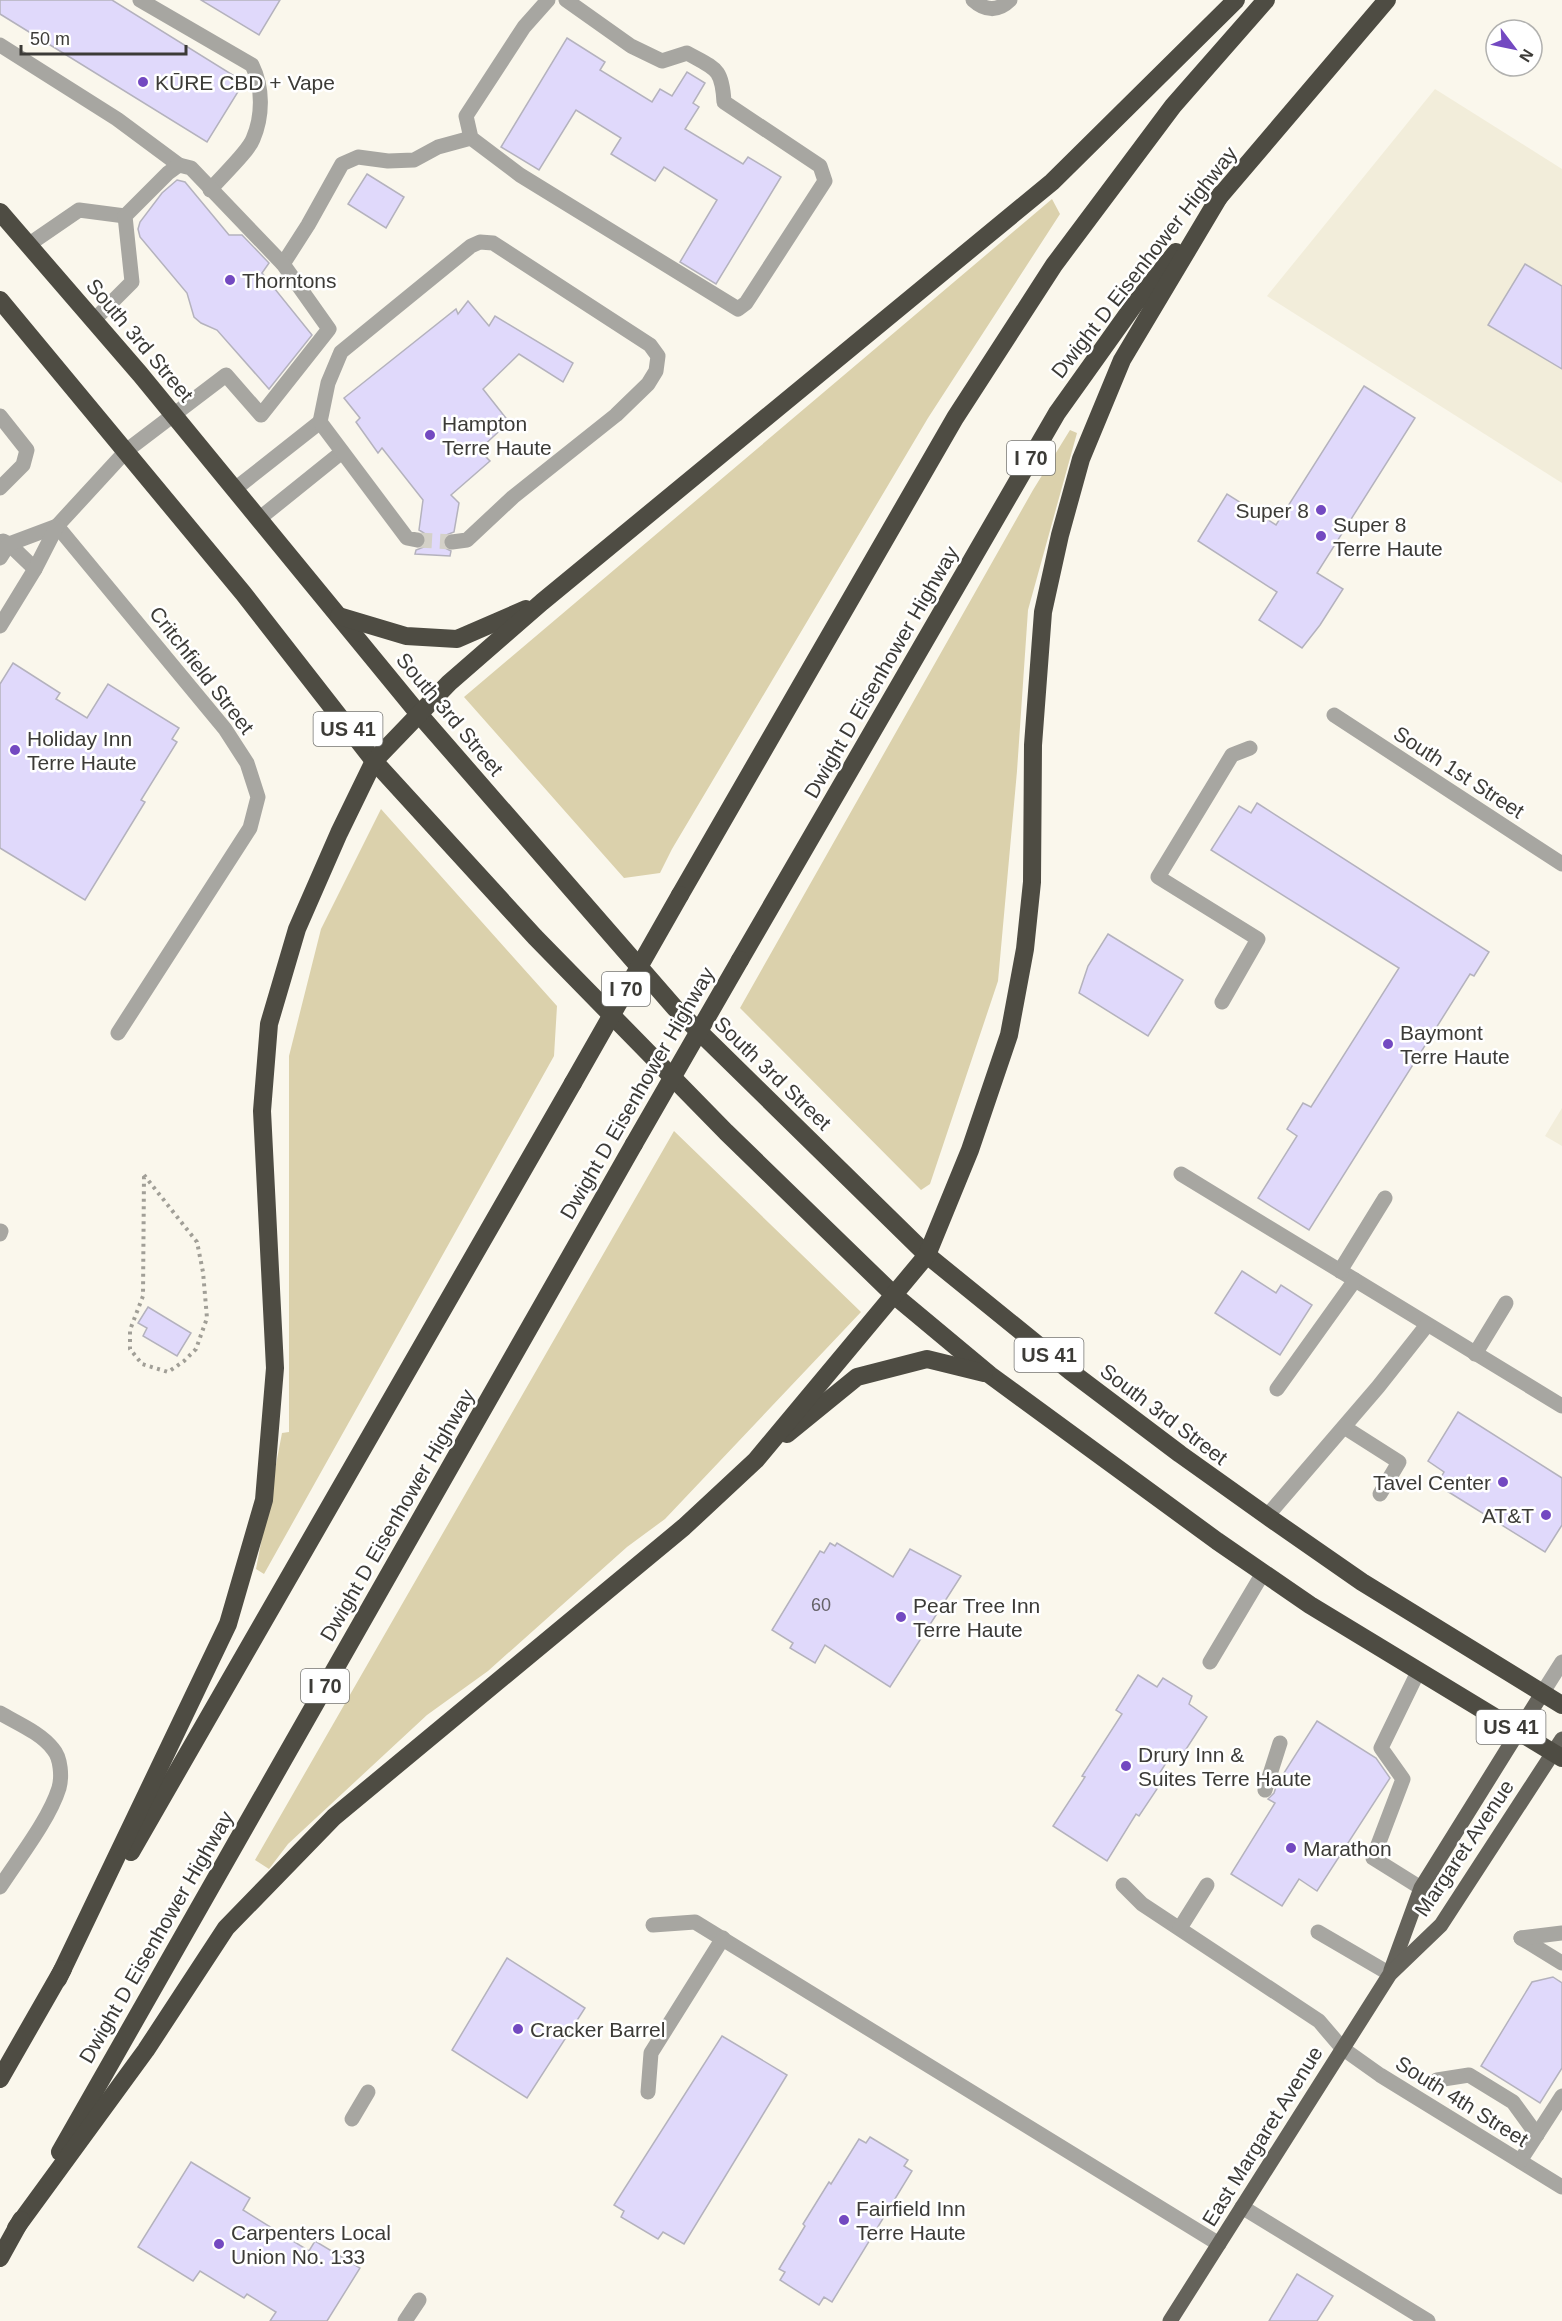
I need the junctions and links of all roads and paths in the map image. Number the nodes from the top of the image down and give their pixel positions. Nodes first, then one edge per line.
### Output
1 (140, 0) edge
2 (548, 0) edge
3 (566, 0) edge
4 (973, 0) edge
5 (1010, 0) edge
6 (1236, 0) edge
7 (1266, 0) edge
8 (1387, 0) edge
9 (0, 45) edge
10 (471, 138) junction
11 (178, 165) junction
12 (210, 190) junction
13 (1221, 194) junction
14 (0, 212) edge
15 (125, 216) junction
16 (28, 245) junction
17 (283, 264) junction
18 (0, 300) edge
19 (94, 320) junction
20 (329, 329) junction
21 (351, 345) junction
22 (173, 414) junction
23 (0, 416) edge
24 (320, 422) junction
25 (126, 451) junction
26 (342, 452) junction
27 (0, 488) edge
28 (235, 489) junction
29 (260, 518) junction
30 (57, 526) junction
31 (417, 540) tunnel mouth
32 (4, 542) edge
33 (452, 542) tunnel mouth
34 (0, 558) edge
35 (35, 569) junction
36 (542, 602) junction
37 (339, 616) junction
38 (0, 626) edge
39 (418, 713) junction
40 (1334, 715) dead end
41 (1250, 748) dead end
42 (374, 761) junction
43 (1562, 864) edge
44 (1222, 1002) dead end
45 (118, 1033) dead end
46 (1181, 1173) dead end
47 (144, 1175) joint
48 (1385, 1197) dead end
49 (927, 1256) junction
50 (1340, 1271) junction
51 (1355, 1280) junction
52 (894, 1294) junction
53 (1506, 1304) dead end
54 (1427, 1325) junction
55 (1475, 1354) junction
56 (990, 1375) junction
57 (1277, 1389) dead end
58 (1562, 1406) edge
59 (1344, 1427) junction
60 (756, 1460) junction
61 (1380, 1494) dead end
62 (1267, 1516) junction
63 (1263, 1573) junction
64 (1210, 1662) dead end
65 (1562, 1662) edge
66 (1418, 1672) junction
67 (1542, 1692) junction
68 (1562, 1705) edge
69 (0, 1713) edge
70 (1518, 1731) junction
71 (1280, 1743) dead end
72 (1559, 1750) edge
73 (1265, 1790) dead end
74 (1123, 1885) dead end
75 (1207, 1885) dead end
76 (0, 1887) edge
77 (1421, 1888) junction
78 (653, 1925) dead end
79 (1180, 1928) junction
80 (1318, 1932) dead end
81 (1562, 1933) edge
82 (723, 1938) junction
83 (1562, 1963) edge
84 (1390, 1974) junction
85 (58, 1978) junction
86 (1342, 2048) junction
87 (0, 2079) edge
88 (1437, 2080) dead end
89 (368, 2092) dead end
90 (648, 2092) dead end
91 (1562, 2096) edge
92 (352, 2120) dead end
93 (1537, 2135) junction
94 (1521, 2161) junction
95 (1562, 2187) edge
96 (1242, 2206) junction
97 (16, 2228) junction
98 (1219, 2244) junction
99 (0, 2258) edge
100 (419, 2300) dead end
101 (405, 2321) edge
102 (1170, 2321) edge
103 (1428, 2321) edge

1 - 12 street
2 - 10 street
3 - 10 street
4 - 5 street
6 - 36 highway
7 - 85 highway, I 70, bridge
8 - 13 highway, Dwight D Eisenhower Highway / I 70
9 - 11 street
10 - 17 street
11 - 12 street
11 - 15 street
12 - 17 street
13 - 49 highway
13 - 97 highway, Dwight D Eisenhower Highway / I 70, bridge
14 - 16 highway, South 3rd Street / US 41
15 - 16 street
15 - 19 street
16 - 19 highway, South 3rd Street / US 41
17 - 20 street
18 - 25 highway, US 41
19 - 22 highway, South 3rd Street / US 41
20 - 21 street
20 - 22 street
21 - 24 street
21 - 33 street
22 - 25 street
22 - 28 highway, South 3rd Street / US 41
23 - 27 street
24 - 26 street
24 - 28 street
25 - 30 street
25 - 42 highway, US 41
26 - 29 street
26 - 31 street
28 - 29 highway, South 3rd Street / US 41
29 - 37 highway, South 3rd Street / US 41
30 - 32 street
30 - 35 street
30 - 45 street, Critchfield Street
32 - 34 street
32 - 35 street
35 - 38 street
36 - 37 highway
36 - 39 highway
37 - 39 highway, South 3rd Street / US 41
39 - 42 highway
39 - 49 highway, South 3rd Street / US 41
40 - 43 street, South 1st Street
41 - 44 street
42 - 52 highway, US 41
42 - 85 highway
46 - 50 street
47 - 47 path
48 - 50 street
49 - 52 highway
49 - 62 highway, South 3rd Street / US 41
50 - 51 street
51 - 54 street
51 - 57 street
52 - 56 highway, US 41
52 - 60 highway
53 - 55 street
54 - 55 street
54 - 59 street
55 - 58 street
56 - 60 highway
56 - 63 highway, US 41
59 - 61 street
59 - 62 street
60 - 97 highway
62 - 67 highway, South 3rd Street / US 41
63 - 64 street
63 - 66 highway, US 41
65 - 67 street, Margaret Avenue
66 - 70 highway, US 41
66 - 77 street
67 - 68 highway, South 3rd Street / US 41
67 - 70 main road, Margaret Avenue
69 - 76 street
70 - 72 highway, US 41
70 - 77 main road, Margaret Avenue
71 - 73 street
72 - 84 main road, Margaret Avenue
74 - 79 street, South 4th Street
75 - 79 street
77 - 84 main road, Margaret Avenue
78 - 82 street
79 - 86 street, South 4th Street
80 - 84 street
81 - 83 street
82 - 90 street
82 - 98 street
84 - 86 main road, East Margaret Avenue
85 - 87 highway, I 70
86 - 94 street, South 4th Street
86 - 96 main road, East Margaret Avenue
88 - 93 street
89 - 92 street
91 - 93 street
93 - 94 street
94 - 95 street, South 4th Street
96 - 98 main road, East Margaret Avenue
96 - 103 street
97 - 99 highway, Dwight D Eisenhower Highway / I 70
98 - 102 main road, East Margaret Avenue
100 - 101 street

